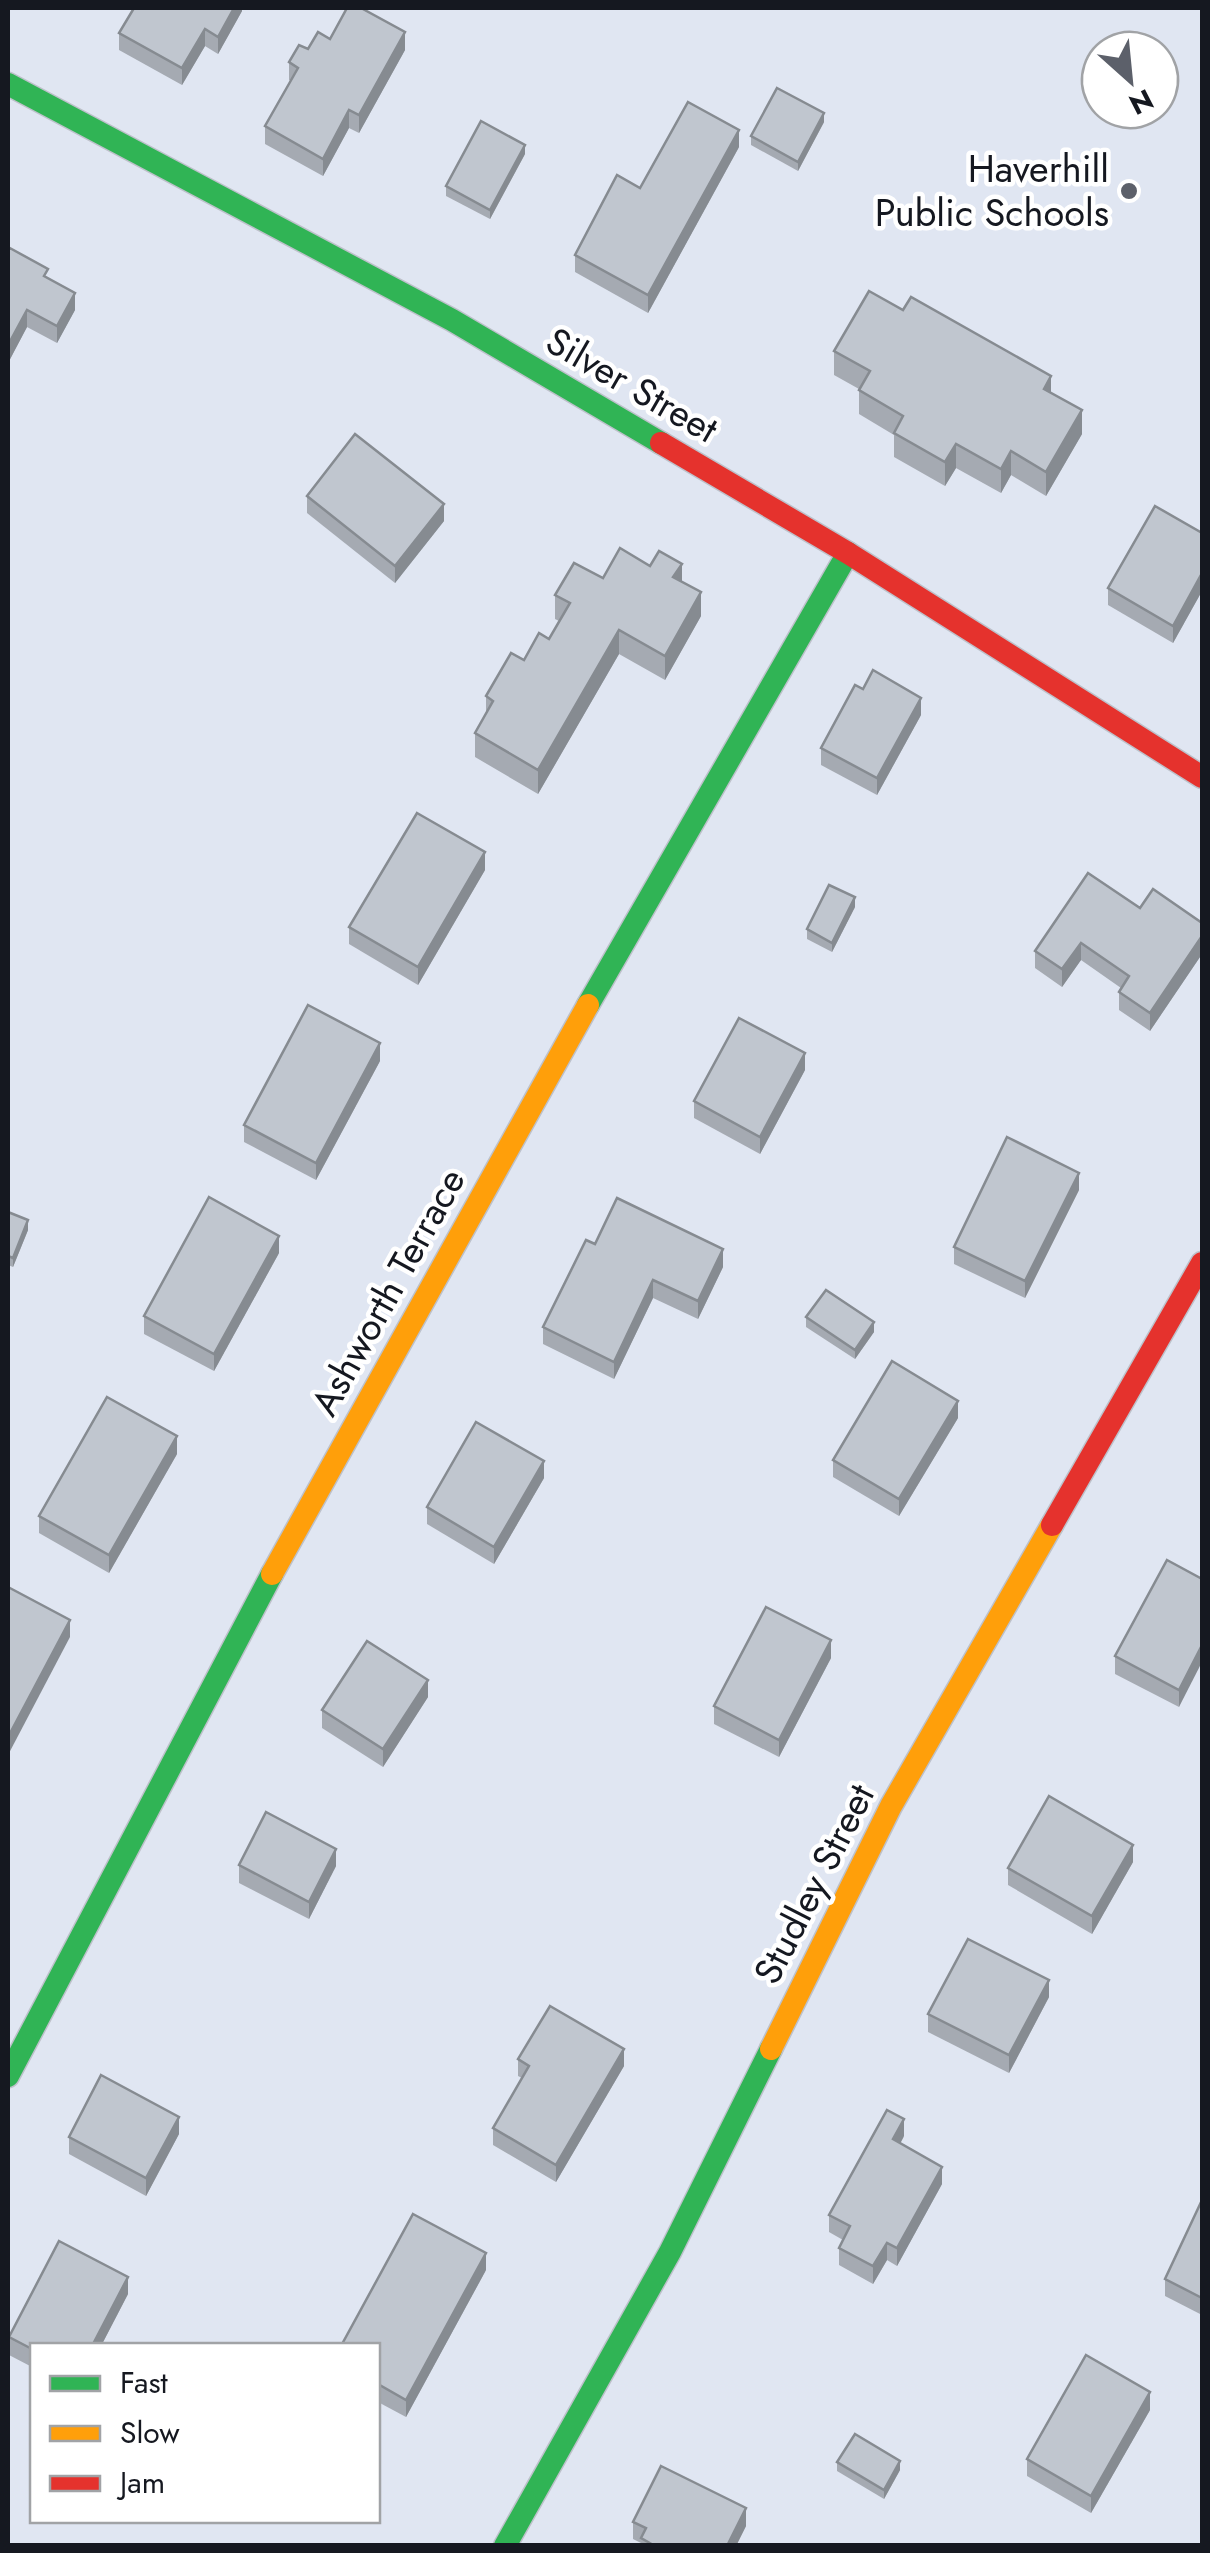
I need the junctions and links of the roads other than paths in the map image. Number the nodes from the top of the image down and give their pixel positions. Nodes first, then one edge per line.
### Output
1 (8, 84) edge
2 (848, 553) junction
3 (1202, 777) edge
4 (1202, 1263) edge
5 (8, 2076) edge
6 (505, 2546) edge

1 - 2 street, Silver Street
2 - 3 street, Silver Street
2 - 5 street, Ashworth Terrace
4 - 6 street, Studley Street

